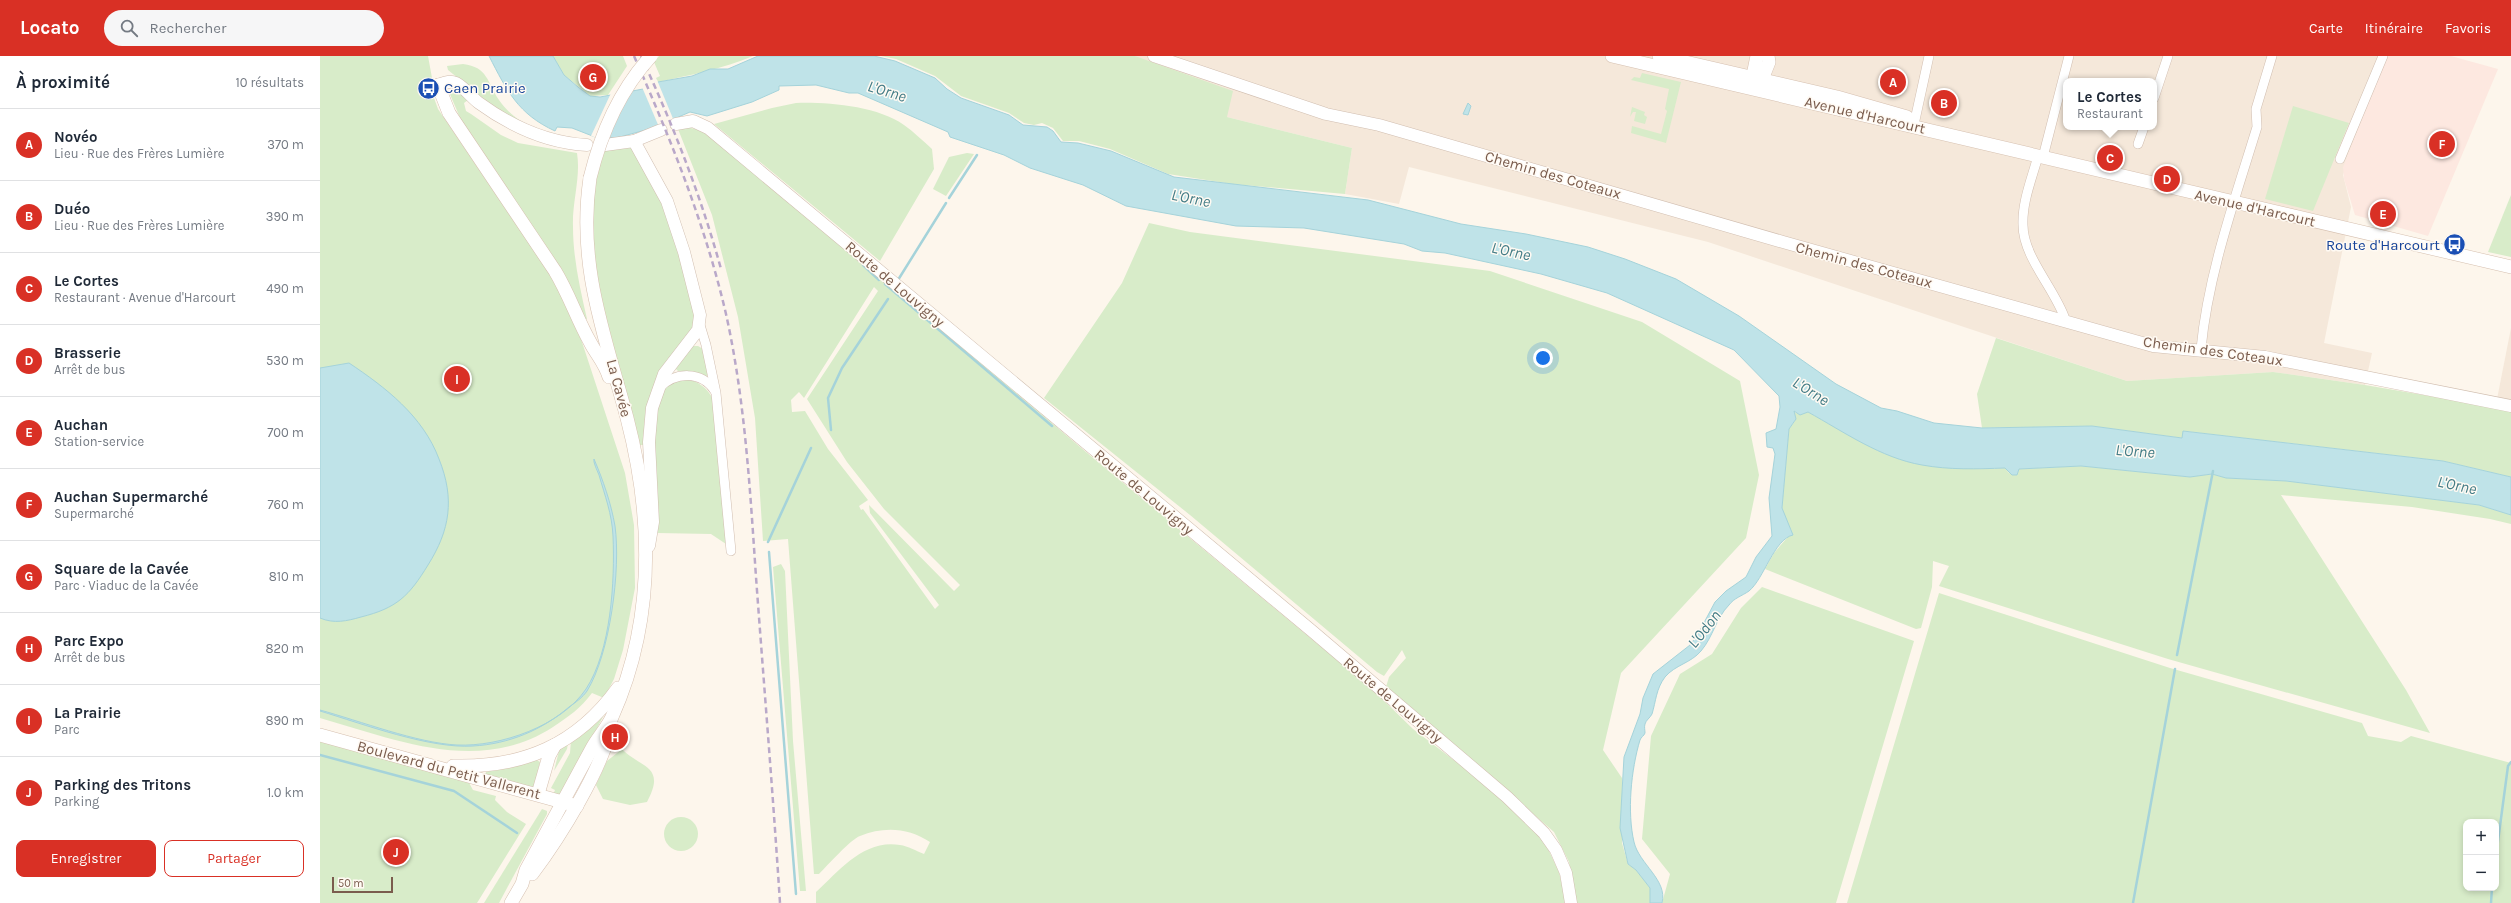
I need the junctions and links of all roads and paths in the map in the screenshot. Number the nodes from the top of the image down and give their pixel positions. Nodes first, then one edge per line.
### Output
1 (651, 56) edge
2 (1154, 56) edge
3 (1612, 56) edge
4 (1659, 56) edge
5 (1757, 56) edge
6 (1768, 56) edge
7 (1929, 56) edge
8 (2069, 56) edge
9 (2168, 56) edge
10 (2272, 56) edge
11 (2383, 56) edge
12 (2064, 78) edge
13 (2063, 80) edge
14 (1756, 84) junction
15 (438, 85) joint
16 (2157, 89) edge
17 (1916, 120) junction
18 (676, 124) dead end
19 (661, 130) dead end
20 (1933, 130) junction
21 (2143, 130) edge
22 (634, 141) junction
23 (2138, 144) dead end
24 (605, 145) dead end
25 (588, 146) dead end
26 (2040, 156) junction
27 (2340, 159) dead end
28 (2234, 204) junction
29 (2511, 267) edge
30 (2065, 319) junction
31 (700, 325) junction
32 (2201, 349) junction
33 (657, 391) junction
34 (716, 393) junction
35 (2511, 406) edge
36 (636, 457) junction
37 (731, 551) dead end
38 (647, 555) junction
39 (630, 670) junction
40 (611, 720) junction
41 (320, 735) edge
42 (596, 741) junction
43 (555, 745) junction
44 (433, 765) junction
45 (538, 794) junction
46 (563, 802) junction
47 (577, 806) junction
48 (522, 884) junction
49 (511, 903) edge
50 (1571, 903) edge

1 - 36 main road, La Cavée, bridge
2 - 30 street, Chemin des Coteaux
3 - 14 main road, Avenue d'Harcourt
4 - 14 main road, Avenue d'Harcourt
5 - 14 main road
6 - 14 main road
7 - 17 street
8 - 12 street
9 - 16 street
10 - 28 street
11 - 27 street
13 - 26 street
14 - 17 main road, Avenue d'Harcourt
14 - 20 main road, Avenue d'Harcourt
15 - 25 street
15 - 36 main road
17 - 20 main road, Avenue d'Harcourt
18 - 50 street, Route de Louvigny
19 - 22 street
20 - 26 main road, Avenue d'Harcourt
21 - 23 street
22 - 24 street
22 - 31 street
26 - 28 main road, Avenue d'Harcourt
26 - 30 street
28 - 29 main road, Avenue d'Harcourt
28 - 32 street
30 - 32 street, Chemin des Coteaux
31 - 33 street
31 - 34 street
32 - 35 street, Chemin des Coteaux
33 - 34 street
33 - 38 street
34 - 37 street
36 - 38 main road, La Cavée
38 - 39 main road, La Cavée
39 - 40 main road, La Cavée
39 - 43 main road
40 - 42 main road
40 - 47 main road
41 - 44 main road, Boulevard du Petit Vallerent
42 - 46 main road
42 - 47 main road
43 - 44 main road
43 - 45 main road
44 - 45 main road, Boulevard du Petit Vallerent
45 - 46 main road, Boulevard du Petit Vallerent
46 - 47 main road, Boulevard du Petit Vallerent
46 - 48 main road
47 - 48 main road
48 - 49 main road

